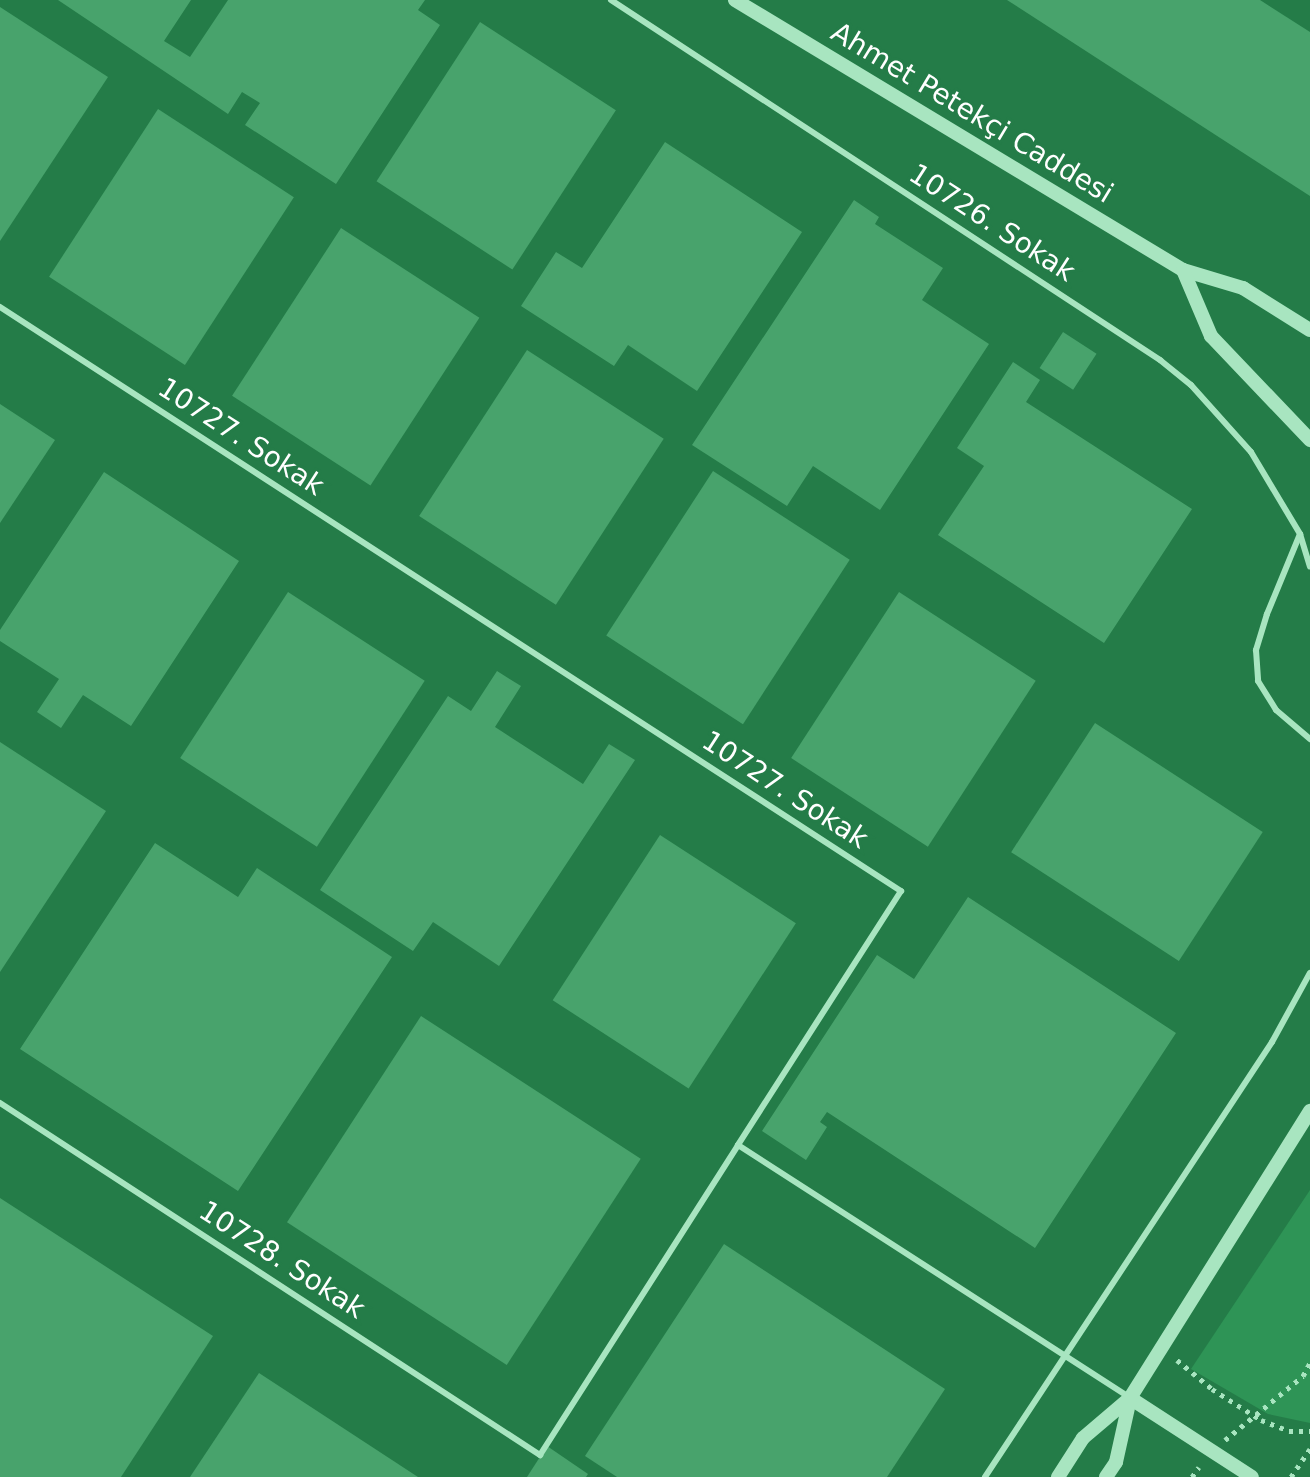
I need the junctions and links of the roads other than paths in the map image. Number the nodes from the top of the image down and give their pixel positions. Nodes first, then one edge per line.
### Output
1 (611, 0) edge
2 (735, 0) edge
3 (1183, 270) junction
4 (0, 307) edge
5 (1310, 330) edge
6 (1310, 440) edge
7 (1300, 534) junction
8 (1310, 566) edge
9 (1310, 739) edge
10 (1310, 973) edge
11 (0, 1103) edge
12 (1310, 1111) edge
13 (738, 1145) junction
14 (1064, 1358) junction
15 (1130, 1398) junction
16 (985, 1477) edge
17 (1058, 1477) edge
18 (1106, 1477) edge
19 (1252, 1477) edge

1 - 7 lane, 10726. Sokak
2 - 3 street, Ahmet Petekçi Caddesi
3 - 5 street, Ahmet Petekçi Caddesi
3 - 6 street
4 - 13 lane, 10727. Sokak
7 - 8 lane, 10726. Sokak
7 - 9 lane
10 - 14 lane
11 - 13 lane, 10728. Sokak
12 - 15 street
13 - 14 lane
14 - 15 lane
14 - 16 lane
15 - 17 street
15 - 18 street
15 - 19 street

